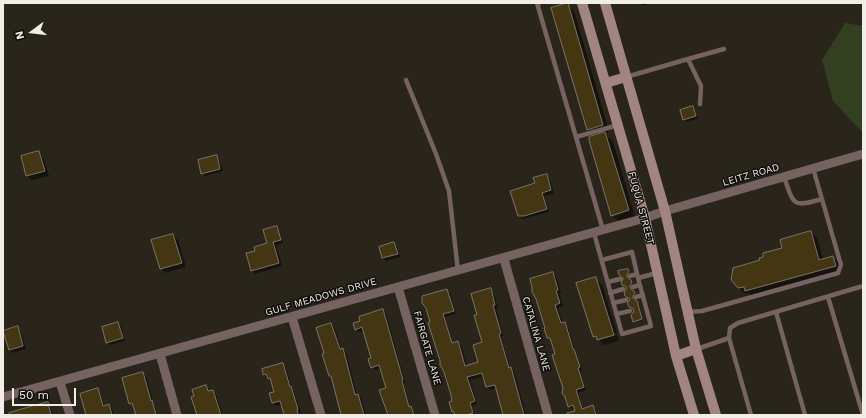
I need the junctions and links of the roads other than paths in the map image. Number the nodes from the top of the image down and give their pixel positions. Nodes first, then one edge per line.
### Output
1 (539, 3) edge
2 (582, 3) edge
3 (605, 3) edge
4 (724, 50) dead end
5 (688, 59) junction
6 (626, 77) junction
7 (406, 80) dead end
8 (606, 83) junction
9 (700, 104) dead end
10 (618, 125) junction
11 (576, 137) junction
12 (863, 154) edge
13 (813, 168) junction
14 (784, 177) junction
15 (822, 199) junction
16 (665, 211) junction
17 (646, 218) junction
18 (599, 232) junction
19 (504, 259) junction
20 (602, 260) junction
21 (458, 271) junction
22 (657, 273) junction
23 (630, 276) dead end
24 (638, 276) junction
25 (620, 278) dead end
26 (608, 282) junction
27 (640, 285) junction
28 (863, 286) edge
29 (398, 287) junction
30 (633, 287) dead end
31 (623, 289) dead end
32 (610, 293) junction
33 (643, 295) junction
34 (636, 297) dead end
35 (828, 297) junction
36 (626, 300) dead end
37 (613, 303) junction
38 (646, 306) junction
39 (639, 308) dead end
40 (630, 311) dead end
41 (688, 312) junction
42 (776, 312) junction
43 (616, 314) junction
44 (292, 317) junction
45 (729, 338) junction
46 (696, 349) junction
47 (160, 354) junction
48 (676, 356) junction
49 (60, 382) junction
50 (3, 397) edge
51 (861, 399) edge
52 (70, 415) edge
53 (177, 415) edge
54 (321, 415) edge
55 (436, 415) edge
56 (548, 415) edge
57 (694, 415) edge
58 (716, 415) edge
59 (749, 415) edge
60 (805, 415) edge
61 (863, 415) edge

1 - 11 lane
2 - 8 main road, FUQUA STREET
3 - 6 main road
4 - 5 lane
5 - 6 lane
5 - 9 lane
6 - 8 main road
6 - 16 main road
7 - 21 lane
8 - 10 main road, FUQUA STREET
10 - 11 lane
10 - 17 main road, FUQUA STREET
11 - 18 lane
12 - 13 street, LEITZ ROAD
13 - 14 street, LEITZ ROAD
13 - 15 lane
14 - 15 lane
14 - 16 street, LEITZ ROAD
15 - 41 lane
16 - 17 street, LEITZ ROAD
16 - 41 main road
17 - 18 street, GULF MEADOWS DRIVE
17 - 22 main road, FUQUA STREET
18 - 19 street, GULF MEADOWS DRIVE
18 - 20 lane
19 - 21 street, GULF MEADOWS DRIVE
19 - 56 street, CATALINA LANE
20 - 24 lane
20 - 26 lane
21 - 29 street, GULF MEADOWS DRIVE
22 - 24 lane
22 - 48 main road, FUQUA STREET
23 - 24 lane
24 - 27 lane
25 - 26 lane
26 - 32 lane
27 - 30 lane
27 - 33 lane
28 - 35 lane
29 - 44 street, GULF MEADOWS DRIVE
29 - 55 street, FAIRGATE LANE
31 - 32 lane
32 - 37 lane
33 - 34 lane
33 - 38 lane
35 - 42 lane
35 - 51 lane
36 - 37 lane
37 - 43 lane
38 - 39 lane
38 - 43 lane
40 - 43 lane
41 - 46 main road
42 - 45 lane
42 - 60 lane
44 - 47 street, GULF MEADOWS DRIVE
44 - 54 street
45 - 46 lane
45 - 59 lane
46 - 48 main road
46 - 58 main road
47 - 49 street, GULF MEADOWS DRIVE
47 - 53 street
48 - 57 main road, FUQUA STREET
49 - 50 street, GULF MEADOWS DRIVE
49 - 52 street
51 - 61 lane

